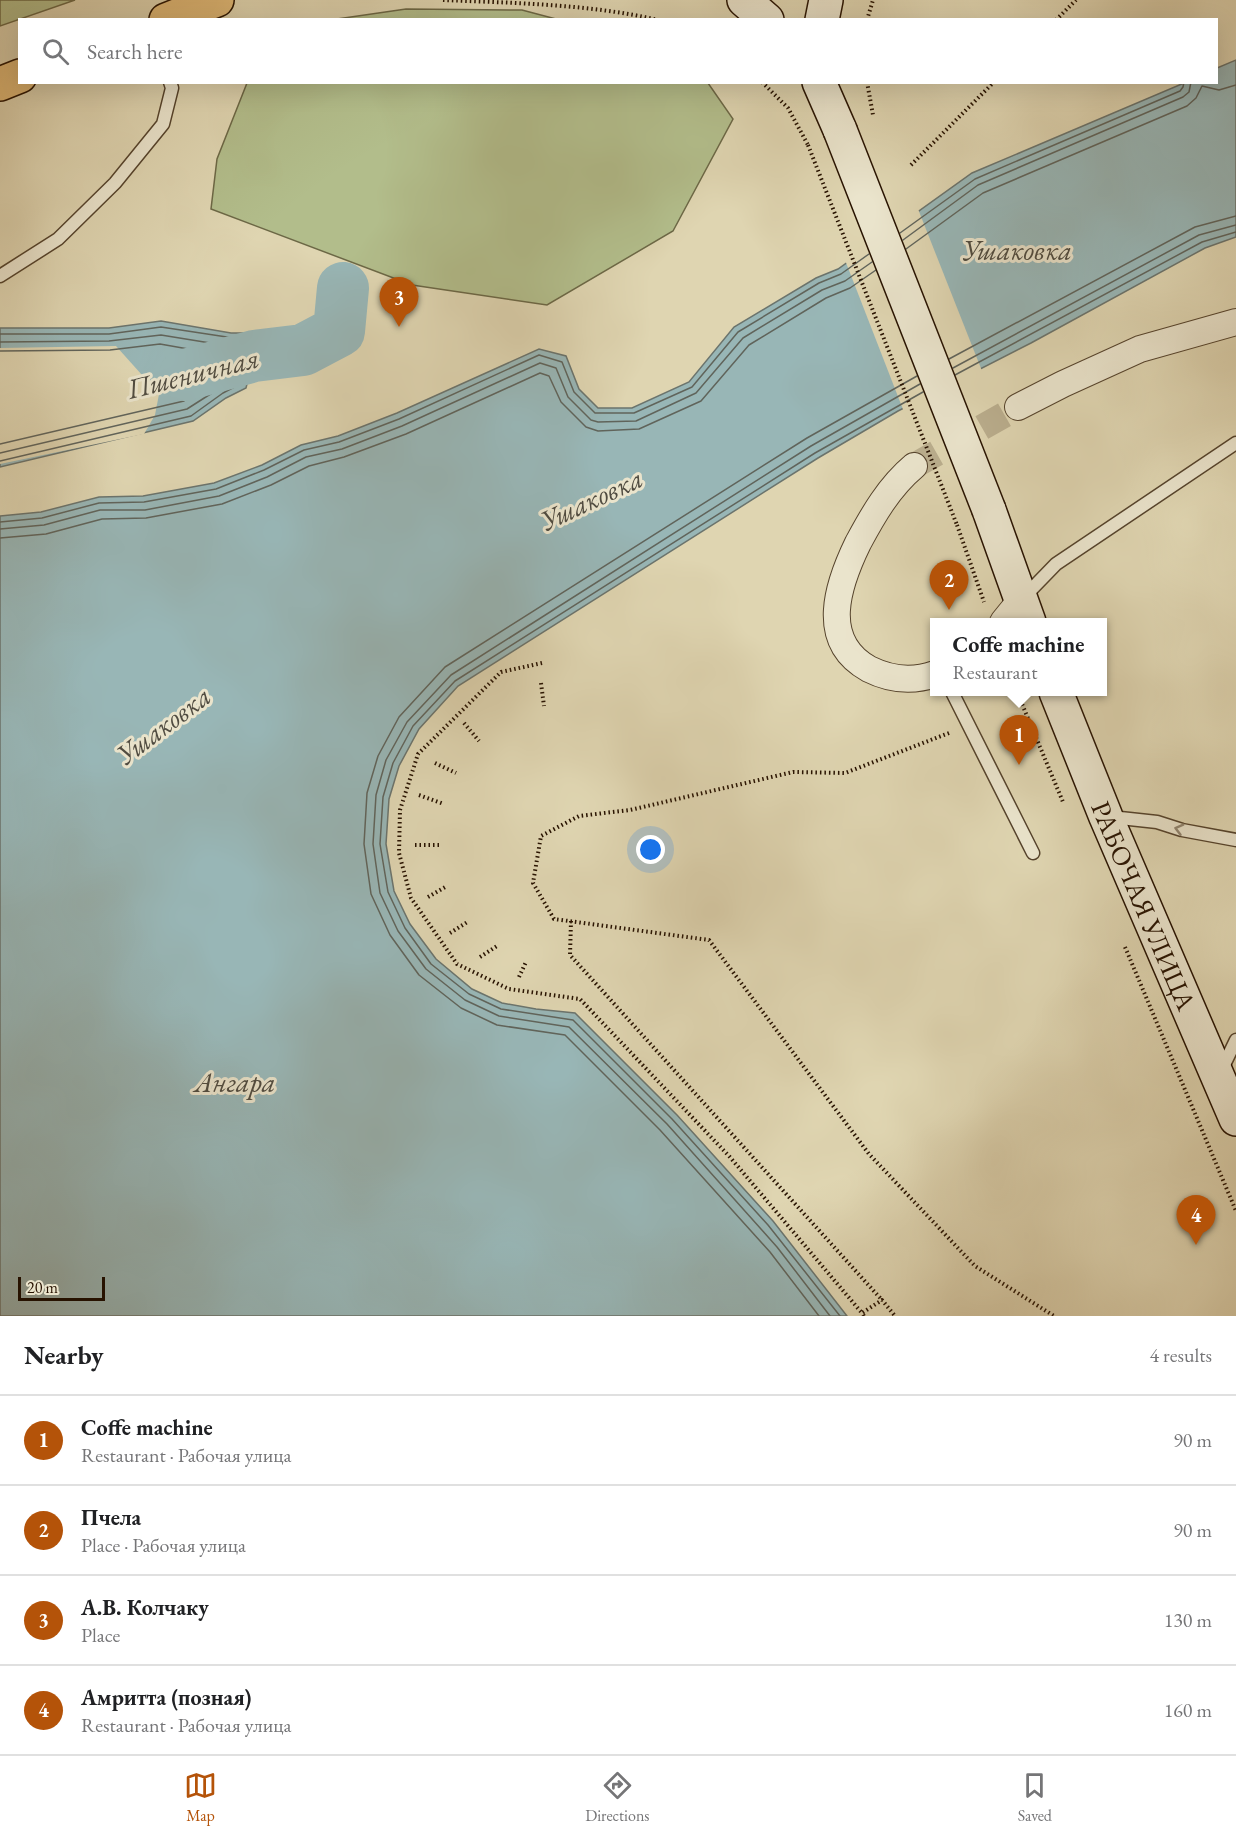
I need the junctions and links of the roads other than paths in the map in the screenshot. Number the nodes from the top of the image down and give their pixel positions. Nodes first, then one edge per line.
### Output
1 (217, 0) edge
2 (744, 0) edge
3 (826, 0) edge
4 (171, 18) edge
5 (764, 18) edge
6 (822, 18) edge
7 (18, 77) edge
8 (0, 84) edge
9 (171, 84) edge
10 (820, 84) edge
11 (0, 276) edge
12 (1236, 322) edge
13 (1018, 407) tunnel mouth
14 (1236, 443) edge
15 (914, 466) tunnel mouth
16 (1010, 614) edge
17 (930, 675) edge
18 (954, 696) edge
19 (1058, 696) edge
20 (1106, 817) junction
21 (1236, 840) edge
22 (1033, 853) dead end
23 (1236, 1040) edge
24 (1218, 1077) junction
25 (1236, 1119) edge

1 - 4 main road
2 - 5 main road
3 - 6 main road
7 - 8 main road
9 - 11 lane
10 - 16 main road, bridge
12 - 13 street
14 - 16 lane
15 - 17 street
18 - 22 lane
19 - 20 main road, РАБОЧАЯ УЛИЦА
21 -> 20 lane
20 - 24 main road, РАБОЧАЯ УЛИЦА
23 - 24 lane
24 - 25 main road, РАБОЧАЯ УЛИЦА

